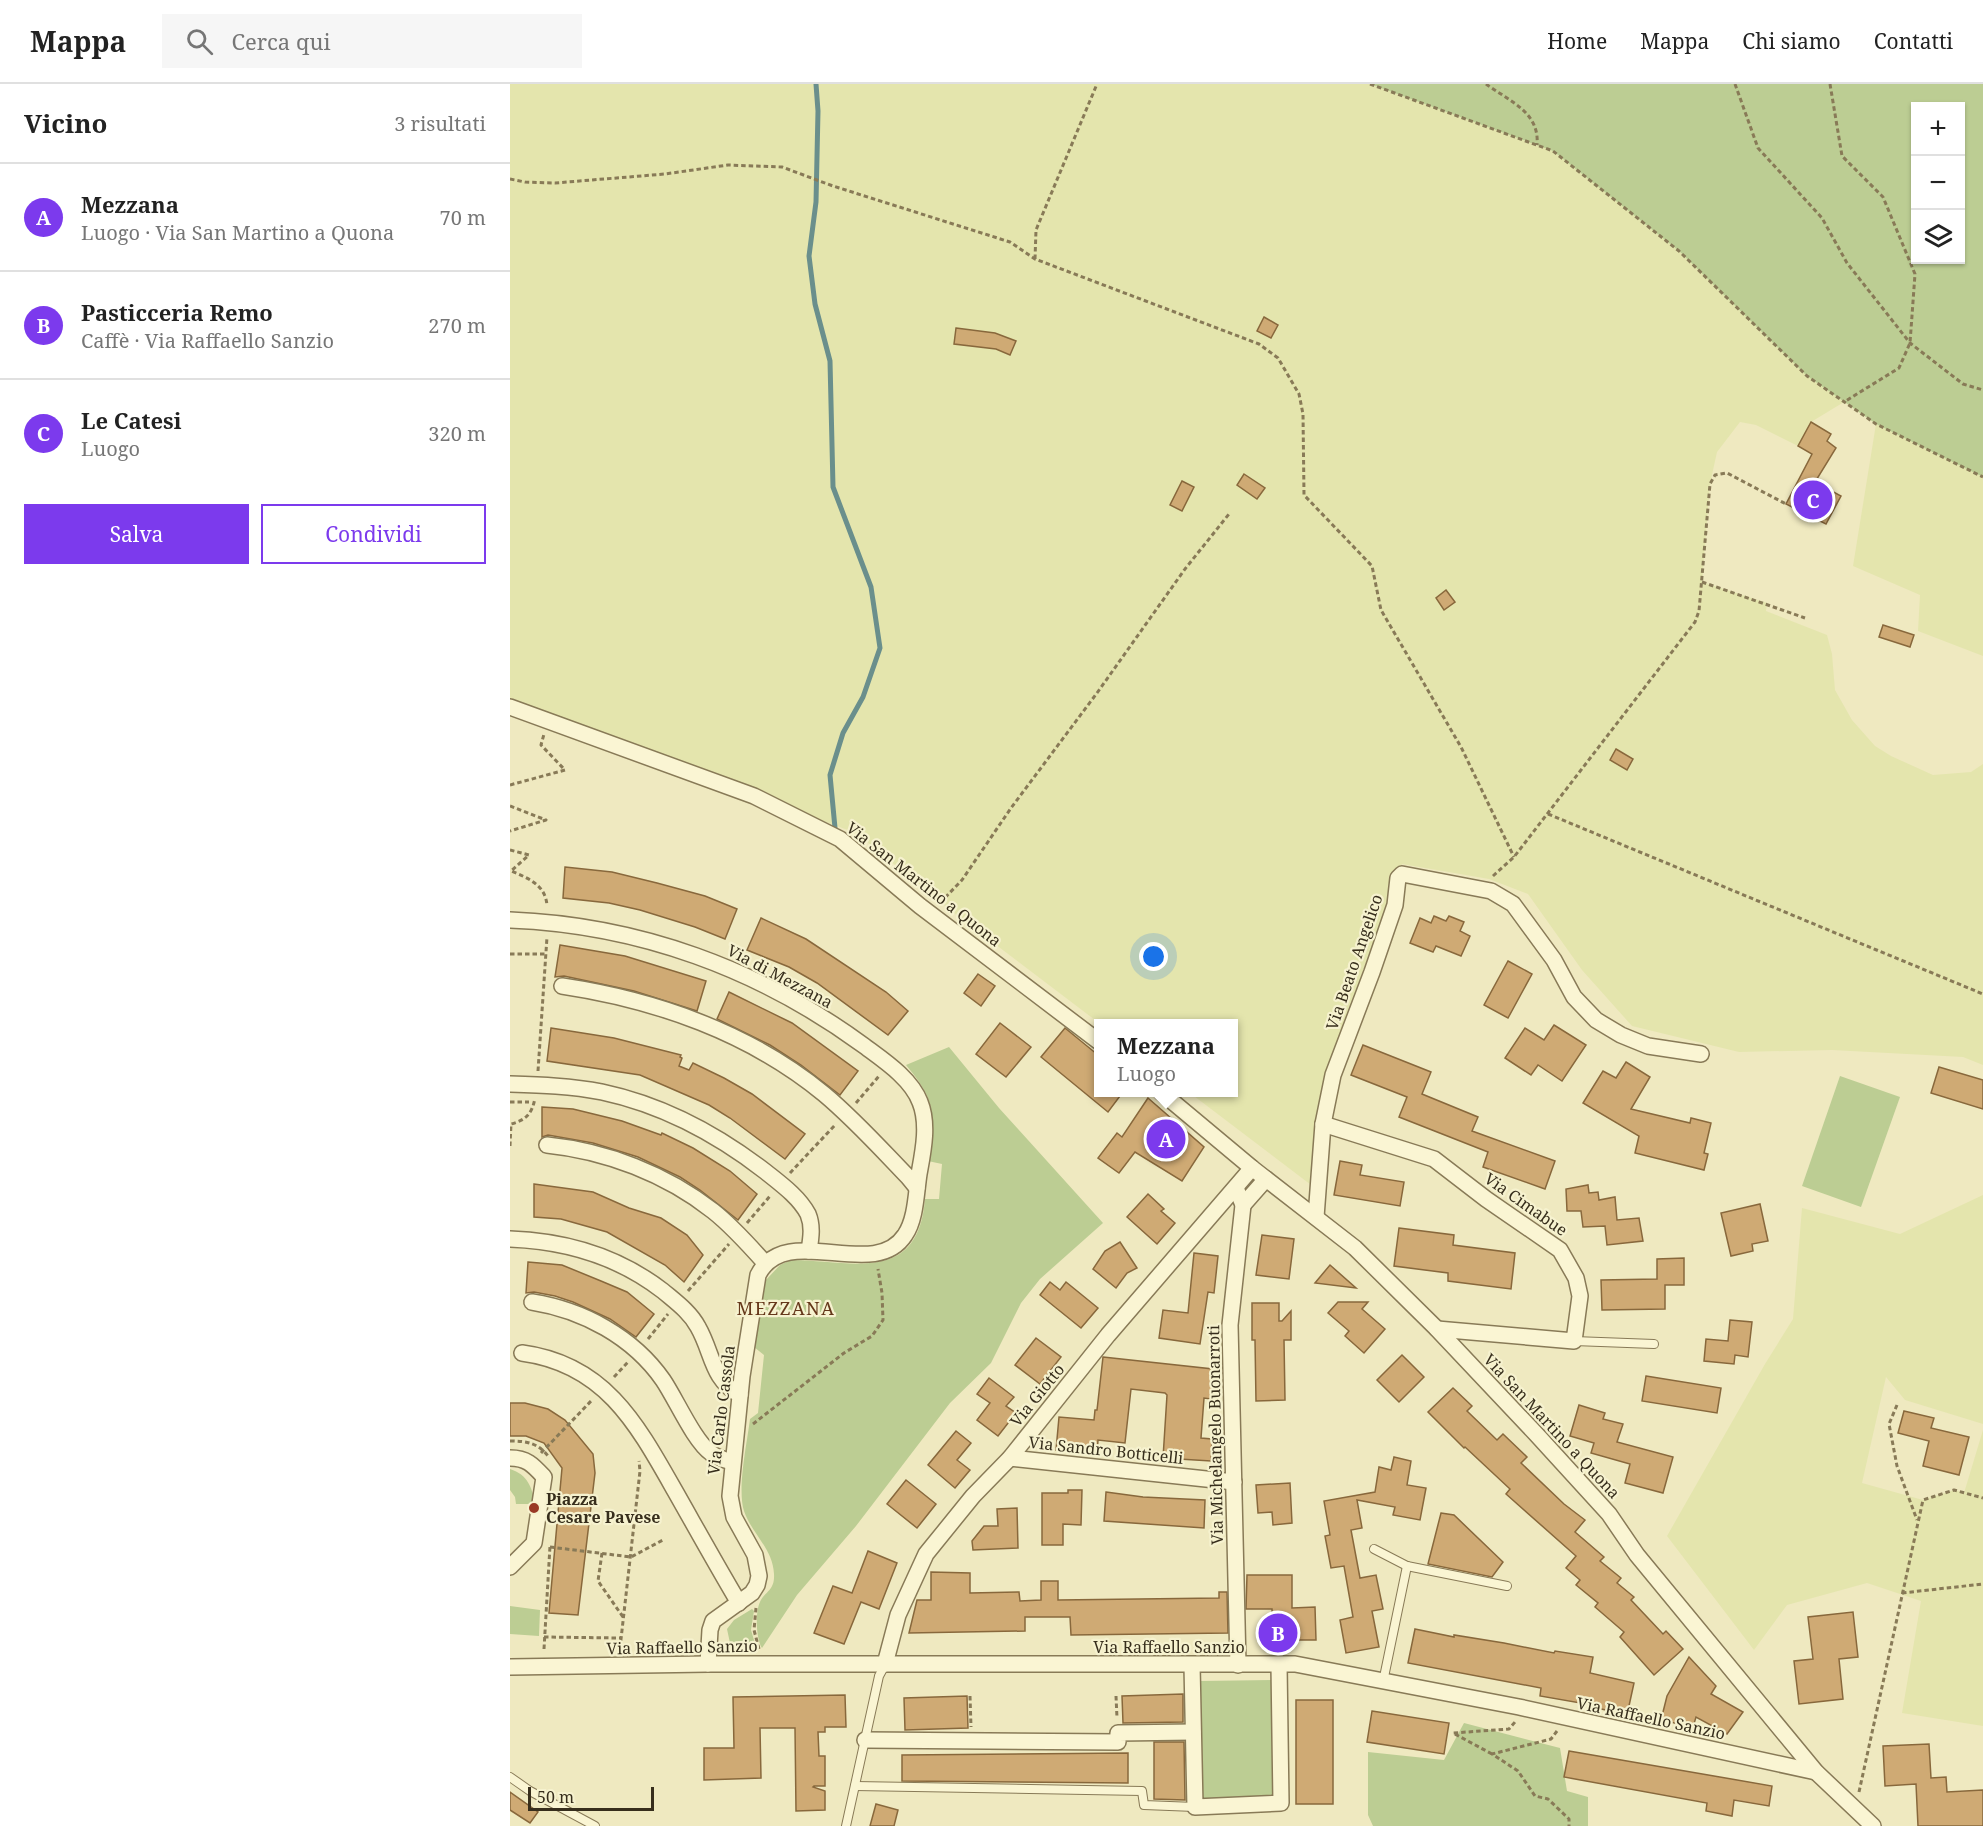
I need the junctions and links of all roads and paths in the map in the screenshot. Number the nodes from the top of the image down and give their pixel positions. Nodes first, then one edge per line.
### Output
1 (1097, 84) edge
2 (1370, 84) edge
3 (1486, 84) edge
4 (1735, 84) edge
5 (1830, 84) edge
6 (1537, 145) junction
7 (510, 178) edge
8 (1035, 260) junction
9 (1910, 343) junction
10 (1983, 390) edge
11 (1844, 402) junction
12 (1983, 477) edge
13 (1786, 504) dead end
14 (1229, 514) dead end
15 (1702, 582) junction
16 (1805, 618) dead end
17 (510, 707) edge
18 (548, 723) junction
19 (510, 785) edge
20 (510, 806) edge
21 (1548, 813) junction
22 (510, 831) edge
23 (510, 850) edge
24 (1514, 857) junction
25 (510, 872) edge
26 (1475, 888) junction
27 (930, 913) junction
28 (510, 920) edge
29 (548, 922) junction
30 (510, 954) edge
31 (547, 954) junction
32 (562, 986) dead end
33 (1983, 994) edge
34 (1094, 1038) edge
35 (1701, 1054) dead end
36 (883, 1072) dead end
37 (510, 1084) edge
38 (537, 1085) junction
39 (1167, 1097) edge
40 (510, 1102) edge
41 (534, 1102) junction
42 (846, 1114) junction
43 (510, 1124) edge
44 (1323, 1124) junction
45 (547, 1145) dead end
46 (510, 1146) edge
47 (1252, 1168) junction
48 (1266, 1179) junction
49 (780, 1184) junction
50 (1238, 1185) junction
51 (917, 1188) junction
52 (1243, 1205) junction
53 (1316, 1217) junction
54 (737, 1234) junction
55 (510, 1239) edge
56 (808, 1251) junction
57 (765, 1263) junction
58 (877, 1264) dead end
59 (532, 1302) dead end
60 (678, 1303) junction
61 (1437, 1329) junction
62 (1574, 1341) junction
63 (1654, 1344) dead end
64 (638, 1352) junction
65 (522, 1353) dead end
66 (603, 1388) junction
67 (740, 1395) junction
68 (1898, 1405) dead end
69 (747, 1429) dead end
70 (638, 1456) dead end
71 (510, 1458) edge
72 (1010, 1458) junction
73 (732, 1462) junction
74 (532, 1463) junction
75 (1234, 1482) junction
76 (1983, 1498) edge
77 (1918, 1522) junction
78 (663, 1540) dead end
79 (534, 1543) junction
80 (1374, 1549) dead end
81 (602, 1553) junction
82 (631, 1557) junction
83 (1407, 1566) junction
84 (510, 1568) edge
85 (1983, 1584) edge
86 (1507, 1586) dead end
87 (1902, 1593) junction
88 (757, 1602) dead end
89 (739, 1603) junction
90 (624, 1618) junction
91 (544, 1637) dead end
92 (621, 1638) junction
93 (620, 1648) dead end
94 (759, 1651) dead end
95 (708, 1664) junction
96 (885, 1664) junction
97 (1192, 1665) junction
98 (1238, 1665) junction
99 (1279, 1665) junction
100 (510, 1667) edge
101 (1383, 1682) junction
102 (970, 1696) dead end
103 (1116, 1696) dead end
104 (1515, 1722) dead end
105 (1558, 1730) dead end
106 (1193, 1732) junction
107 (1118, 1733) junction
108 (865, 1740) junction
109 (972, 1741) junction
110 (1492, 1754) junction
111 (1816, 1772) junction
112 (510, 1777) edge
113 (855, 1786) junction
114 (1195, 1807) junction
115 (1856, 1809) junction
116 (595, 1826) edge
117 (846, 1826) edge
118 (1569, 1826) edge
119 (1873, 1826) edge

1 - 8 path
2 - 6 path
3 - 6 path
4 - 9 path
5 - 9 path
6 - 11 path
7 - 8 path
8 - 24 path
9 - 10 path
9 - 11 path
11 - 12 path
13 - 15 path
14 - 27 path
15 - 16 path
15 - 21 path
17 - 18 street, Via San Martino a Quona
18 - 19 path
18 - 27 street, Via San Martino a Quona
20 - 22 path
21 - 24 path
21 - 33 path
23 - 25 path
24 - 26 path
25 - 29 path
26 - 35 street, Via Beato Angelico
26 - 44 street, Via Beato Angelico
27 - 34 street, Via San Martino a Quona
28 - 29 street, Via di Mezzana
29 - 31 path
29 - 51 street, Via di Mezzana
30 - 31 path
31 - 38 path
32 - 42 street
36 - 42 path
37 - 38 street
38 - 41 path
38 - 49 street
39 - 47 street, Via San Martino a Quona
40 - 41 path
41 - 43 path
42 - 49 path
42 - 51 street
43 - 46 path
44 - 53 street, Via Beato Angelico
44 - 62 street, Via Cimabue
45 - 54 street
47 - 48 street, Via San Martino a Quona
47 - 50 street, Via Giotto
48 - 52 street
48 - 53 street, Via San Martino a Quona
49 - 54 path
49 - 56 street
50 - 52 street, Via Michelangelo Buonarroti
50 - 72 street, Via Giotto
51 - 56 street
52 - 75 street, Via Michelangelo Buonarroti
53 - 61 street, Via San Martino a Quona
54 - 57 street
54 - 60 path
55 - 60 street
56 - 57 street
57 - 67 street, Via Carlo Cassola
58 - 69 path
59 - 64 street
60 - 64 path
60 - 67 street
61 - 62 street
61 - 111 street, Via San Martino a Quona
62 - 63 lane
64 - 66 path
64 - 73 street
65 - 66 street
66 - 74 path
66 - 89 street
67 - 73 street, Via Carlo Cassola
68 - 77 path
70 - 82 path
71 - 74 street
72 - 75 street, Via Sandro Botticelli
72 - 96 street, Via Giotto
73 - 89 street, Via Carlo Cassola
74 - 79 street
75 - 98 street, Via Michelangelo Buonarroti
76 - 77 path
77 - 87 path
78 - 82 path
79 - 81 path
79 - 84 street
80 - 83 lane
81 - 82 path
81 - 90 path
82 - 90 path
83 - 86 lane
83 - 101 lane
85 - 87 path
87 - 115 path
88 - 94 path
89 - 95 street, Via Carlo Cassola
90 - 92 path
91 - 92 path
92 - 93 path
95 - 96 street, Via Raffaello Sanzio
95 - 100 street, Via Raffaello Sanzio
96 - 97 street, Via Raffaello Sanzio
96 - 108 lane
97 - 98 street, Via Raffaello Sanzio
97 - 106 street
98 - 99 street, Via Raffaello Sanzio
99 - 101 street, Via Raffaello Sanzio
99 - 114 street
101 - 111 street, Via Raffaello Sanzio
102 - 109 path
103 - 107 path
104 - 110 path
105 - 110 path
106 - 107 street
106 - 114 street
107 - 109 street
108 - 109 street
108 - 113 lane
110 - 118 path
111 - 115 street, Via San Martino a Quona
112 - 116 lane
113 - 114 lane
113 - 117 lane
115 - 119 street, Via San Martino a Quona

